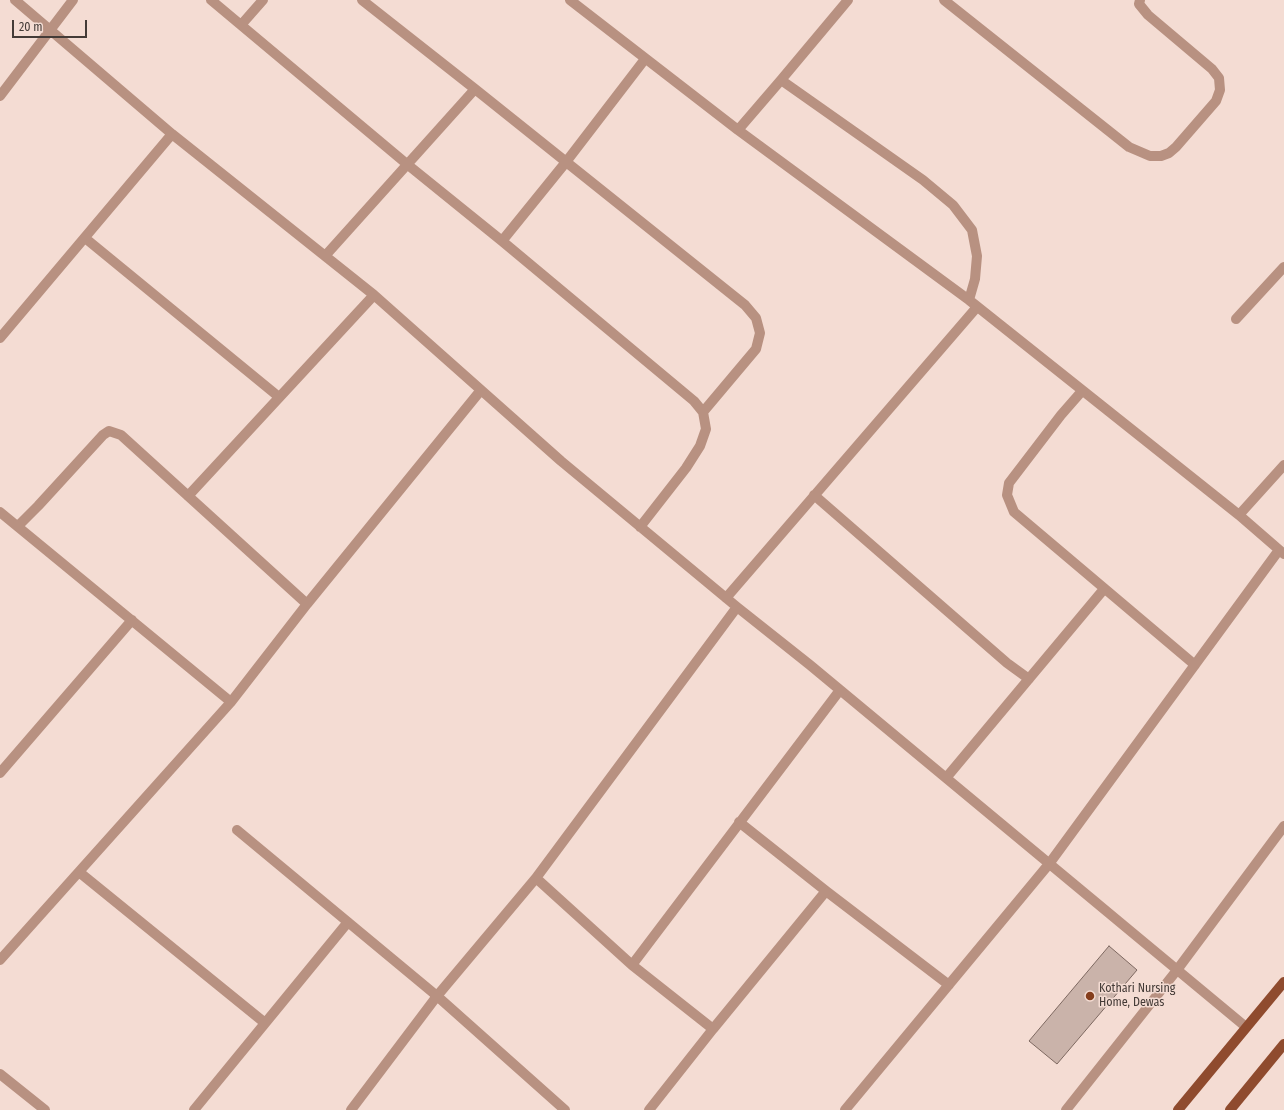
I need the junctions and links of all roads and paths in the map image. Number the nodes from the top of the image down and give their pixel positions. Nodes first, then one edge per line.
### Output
1 (15, 0) edge
2 (73, 0) edge
3 (211, 0) edge
4 (263, 0) edge
5 (362, 0) edge
6 (570, 0) edge
7 (848, 0) edge
8 (944, 0) edge
9 (1140, 0) edge
10 (241, 25) junction
11 (50, 30) junction
12 (646, 59) junction
13 (781, 80) junction
14 (475, 89) junction
15 (0, 96) edge
16 (738, 130) junction
17 (172, 134) junction
18 (566, 162) junction
19 (408, 165) junction
20 (85, 238) junction
21 (502, 241) junction
22 (325, 256) junction
23 (1284, 267) edge
24 (374, 295) junction
25 (969, 300) junction
26 (977, 307) junction
27 (1236, 319) dead end
28 (0, 338) edge
29 (481, 390) junction
30 (1082, 391) junction
31 (279, 397) junction
32 (703, 412) junction
33 (1284, 464) edge
34 (814, 495) junction
35 (188, 496) junction
36 (1, 515) edge
37 (1239, 515) junction
38 (18, 526) junction
39 (640, 527) junction
40 (1282, 552) edge
41 (1104, 589) junction
42 (726, 598) junction
43 (307, 604) junction
44 (737, 607) junction
45 (132, 620) junction
46 (1195, 665) junction
47 (1029, 679) junction
48 (840, 690) junction
49 (231, 702) junction
50 (0, 773) edge
51 (946, 778) junction
52 (739, 822) junction
53 (1284, 826) edge
54 (237, 830) dead end
55 (1050, 864) junction
56 (79, 872) junction
57 (536, 878) junction
58 (826, 891) junction
59 (348, 922) junction
60 (0, 959) edge
61 (632, 966) junction
62 (1177, 970) junction
63 (1284, 982) edge
64 (949, 985) junction
65 (437, 996) junction
66 (265, 1023) junction
67 (1246, 1027) junction
68 (713, 1029) junction
69 (1284, 1044) edge
70 (0, 1074) edge
71 (45, 1110) edge
72 (194, 1110) edge
73 (351, 1110) edge
74 (565, 1110) edge
75 (649, 1110) edge
76 (845, 1110) edge
77 (1066, 1110) edge
78 (1178, 1110) edge
79 (1230, 1110) edge

1 - 11 street
2 - 11 street
3 - 10 street
4 - 10 street
5 - 14 street
6 - 12 street
7 - 13 street
8 - 9 street
10 - 19 street
11 - 15 street
11 - 17 street
12 - 16 street
12 - 18 street
13 - 16 street
13 - 25 street
14 - 18 street
14 - 19 street
16 - 25 street
17 - 20 street
17 - 22 street
18 - 21 street
18 - 32 street
19 - 21 street
19 - 22 street
20 - 28 street
20 - 31 street
21 - 32 street
22 - 24 street
23 - 27 street
24 - 29 street
24 - 31 street
25 - 26 street
26 - 30 street
26 - 34 street
29 - 39 street
29 - 43 street
30 - 37 street
30 - 41 street
31 - 35 street
32 - 39 street
33 - 37 street
34 - 42 street
34 - 47 street
35 - 38 street
35 - 43 street
36 - 38 street
37 - 40 street
38 - 45 street
39 - 42 street
40 - 46 street
41 - 46 street
41 - 47 street
42 - 44 street
43 - 49 street
44 - 48 street
44 - 57 street
45 - 49 street
45 - 50 street
46 - 55 street
47 - 51 street
48 - 51 street
48 - 52 street
49 - 56 street
51 - 55 street
52 - 58 street
52 - 61 street
53 - 62 street
54 - 59 street
55 - 62 street
55 - 64 street
56 - 60 street
56 - 66 street
57 - 61 street
57 - 65 street
58 - 64 street
58 - 68 street
59 - 65 street
59 - 66 street
61 - 68 street
62 - 67 street
62 - 77 street
63 - 67 main road
64 - 76 street
65 - 73 street
65 - 74 street
66 - 72 street
67 - 78 main road
68 - 75 street
69 - 79 main road
70 - 71 street

